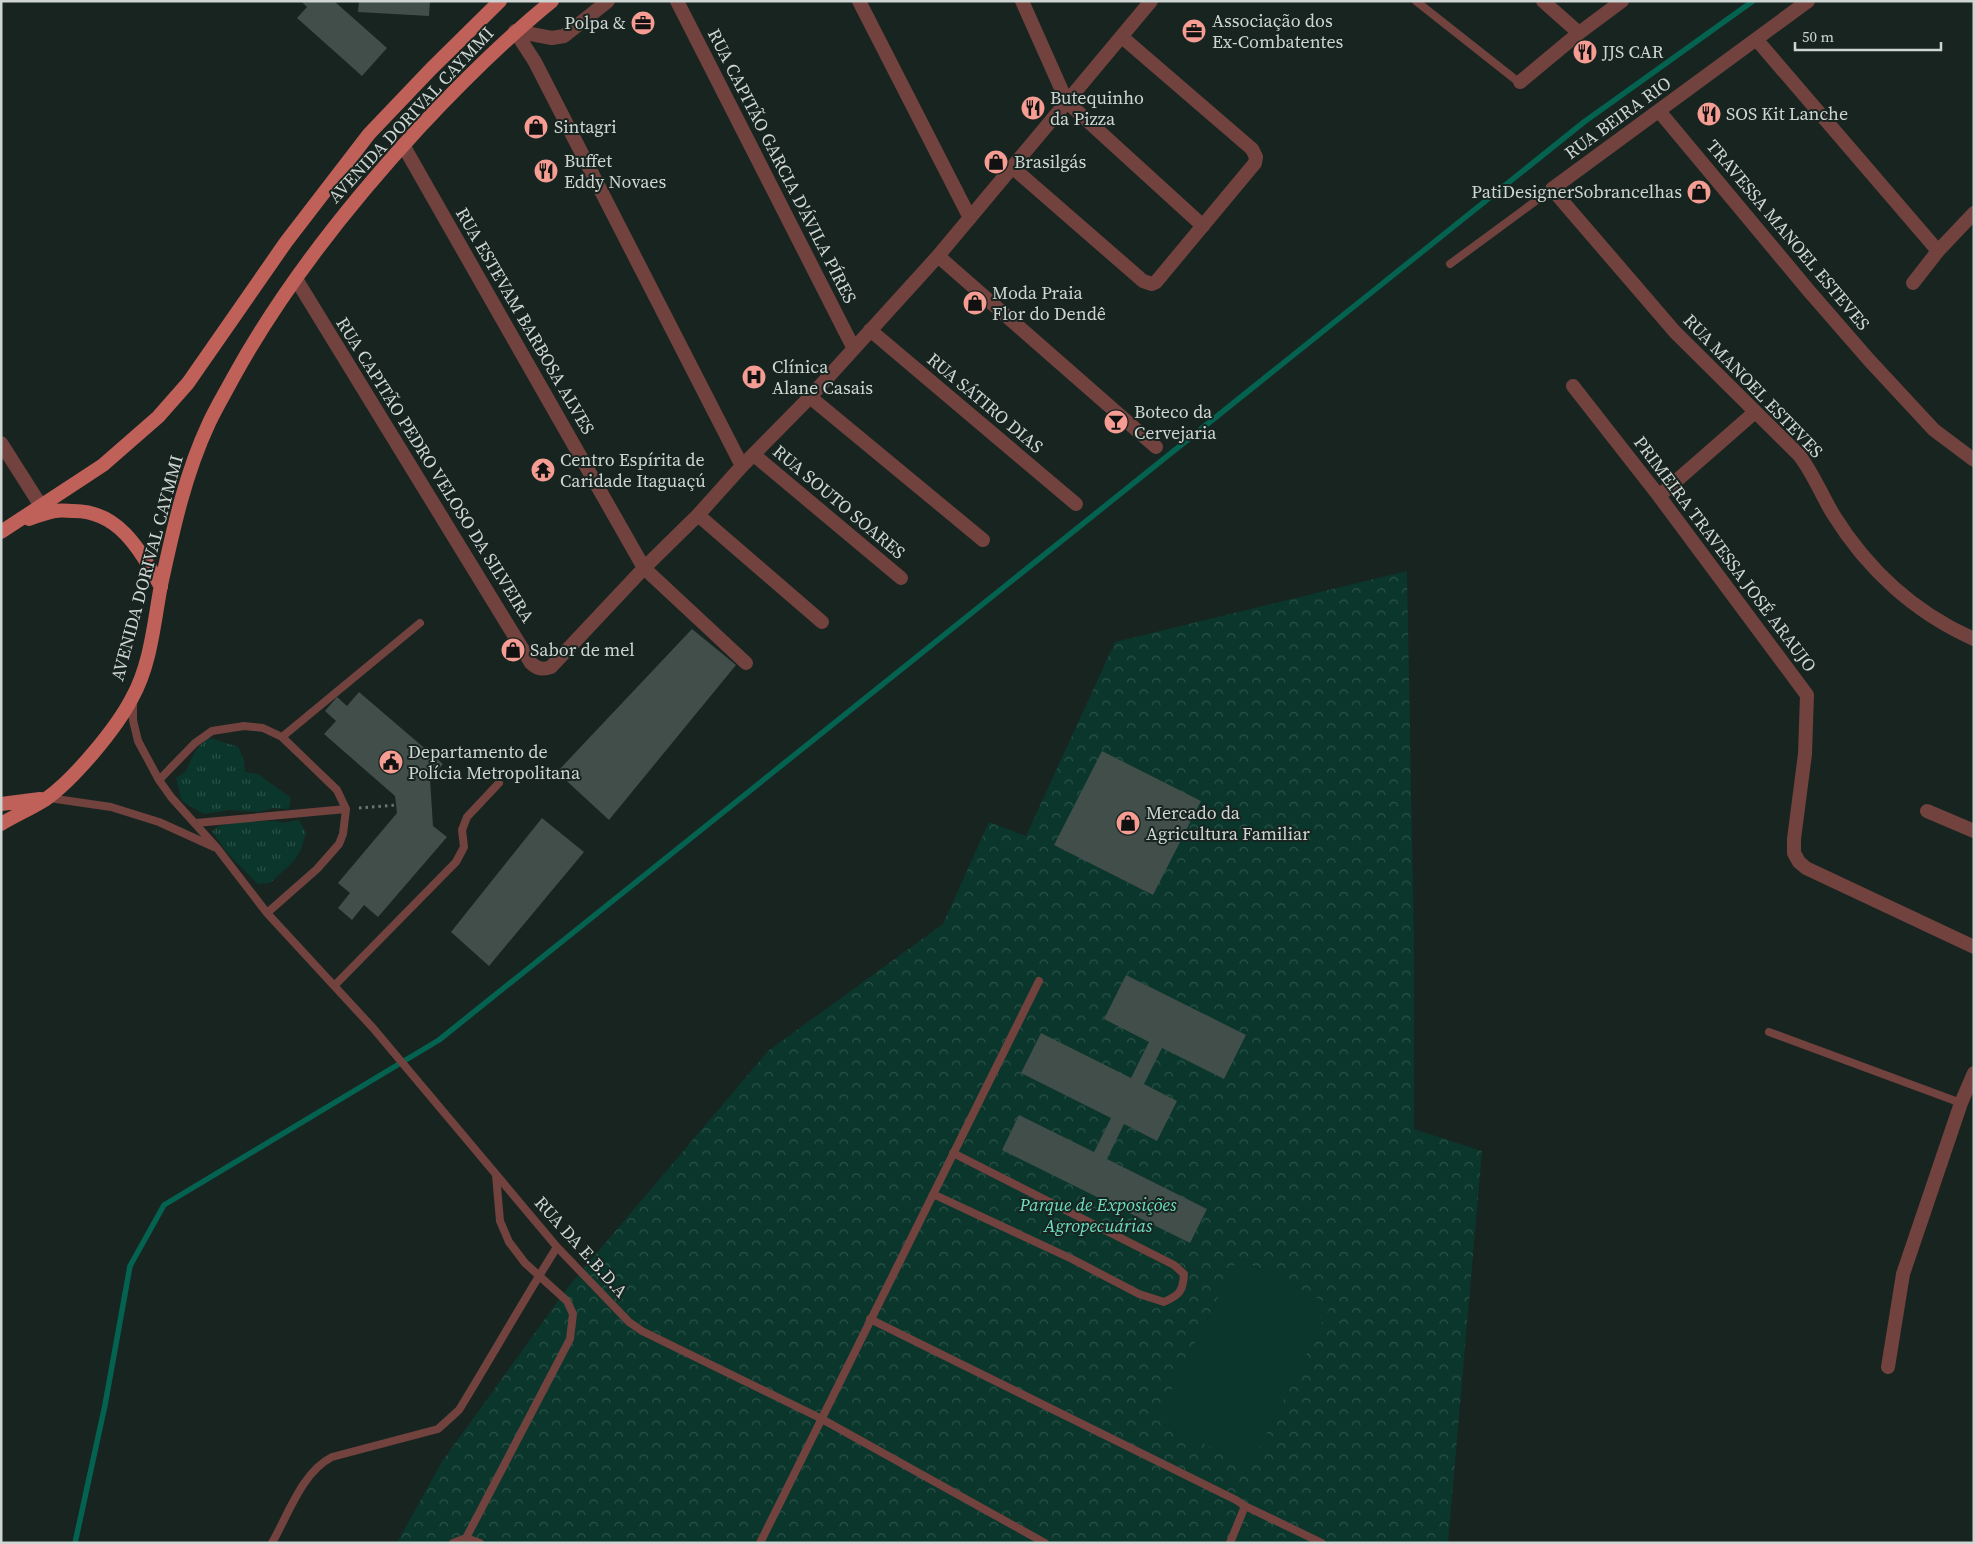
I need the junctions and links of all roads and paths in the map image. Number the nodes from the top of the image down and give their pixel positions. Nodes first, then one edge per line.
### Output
1 (552, 1) edge
2 (608, 1) edge
3 (677, 1) edge
4 (859, 1) edge
5 (1022, 1) edge
6 (1151, 1) edge
7 (1416, 1) edge
8 (1543, 1) edge
9 (1622, 1) edge
10 (1808, 1) edge
11 (498, 2) edge
12 (515, 30) junction
13 (1578, 32) junction
14 (1122, 37) junction
15 (1756, 39) junction
16 (1520, 82) joint
17 (1067, 102) junction
18 (1659, 111) junction
19 (403, 145) junction
20 (1012, 167) junction
21 (1552, 189) junction
22 (1974, 214) edge
23 (970, 218) junction
24 (1202, 226) junction
25 (1938, 251) junction
26 (938, 256) junction
27 (1450, 264) dead end
28 (296, 279) junction
29 (1914, 283) dead end
30 (870, 330) junction
31 (854, 347) junction
32 (1573, 386) dead end
33 (810, 397) junction
34 (1755, 412) junction
35 (1, 443) edge
36 (1156, 447) dead end
37 (754, 455) junction
38 (1974, 460) edge
39 (742, 466) junction
40 (1659, 496) junction
41 (1076, 504) dead end
42 (41, 506) junction
43 (698, 515) junction
44 (13, 524) junction
45 (1, 532) edge
46 (983, 540) dead end
47 (644, 568) junction
48 (901, 578) dead end
49 (161, 587) junction
50 (822, 622) dead end
51 (420, 623) dead end
52 (1974, 639) edge
53 (746, 663) dead end
54 (133, 698) junction
55 (282, 737) junction
56 (159, 780) junction
57 (499, 783) dead end
58 (47, 798) junction
59 (1, 804) edge
60 (396, 805) dead end
61 (346, 809) junction
62 (1927, 811) dead end
63 (196, 823) junction
64 (1, 824) edge
65 (1974, 831) edge
66 (217, 848) junction
67 (267, 913) junction
68 (1974, 946) edge
69 (1039, 982) dead end
70 (335, 985) junction
71 (1769, 1032) dead end
72 (1974, 1074) edge
73 (1961, 1103) junction
74 (953, 1153) junction
75 (496, 1175) junction
76 (933, 1194) junction
77 (557, 1247) junction
78 (539, 1276) junction
79 (870, 1319) junction
80 (1888, 1367) dead end
81 (820, 1418) junction
82 (1245, 1506) junction
83 (466, 1538) junction
84 (272, 1543) edge
85 (453, 1543) edge
86 (480, 1543) edge
87 (760, 1543) edge
88 (1045, 1543) edge
89 (1230, 1543) edge
90 (1322, 1543) edge

1 - 12 main road, AVENIDA DORIVAL CAYMMI
2 - 12 street
3 - 31 street, RUA CAPITÃO GARCIA D'ÁVILA PÍRES
4 - 23 street
5 - 17 street
6 - 14 street
7 - 16 lane
8 - 13 street
9 - 13 street
10 - 15 street, RUA BEIRA RIO
11 - 42 main road, AVENIDA DORIVAL CAYMMI
12 - 19 main road, AVENIDA DORIVAL CAYMMI
12 - 39 street
13 - 16 street
14 - 17 street
14 - 24 street
15 - 18 street, RUA BEIRA RIO
15 - 25 street
17 - 20 street
17 - 24 street
18 - 21 street, RUA BEIRA RIO
18 - 38 street, TRAVESSA MANOEL ESTEVES
19 - 28 main road, AVENIDA DORIVAL CAYMMI
19 - 47 street, RUA ESTEVAM BARBOSA ALVES
20 - 23 street
20 - 24 street
21 - 27 lane, RUA BEIRA RIO
21 - 34 street, RUA MANOEL ESTEVES
22 - 25 street
23 - 26 street
25 - 29 street
26 - 30 street
26 - 36 street
28 - 47 street, RUA CAPITÃO PEDRO VELOSO DA SILVEIRA
28 - 49 main road, AVENIDA DORIVAL CAYMMI
30 - 31 street
30 - 41 street, RUA SÁTIRO DIAS
31 - 33 street
32 - 40 street, PRIMEIRA TRAVESSA JOSÉ ARAUJO
33 - 37 street
33 - 46 street
34 - 40 street
34 - 52 street, RUA MANOEL ESTEVES
35 - 42 street
37 - 39 street
37 - 48 street, RUA SOUTO SOARES
39 - 43 street
40 - 68 street, PRIMEIRA TRAVESSA JOSÉ ARAUJO
42 - 44 main road, AVENIDA DORIVAL CAYMMI
43 - 47 street
43 - 50 street
44 - 45 main road, AVENIDA DORIVAL CAYMMI
44 - 49 main road
47 - 53 street, RUA ESTEVAM BARBOSA ALVES
49 - 54 main road, AVENIDA DORIVAL CAYMMI
51 - 55 lane
54 - 56 lane, RUA DA E.B.D.A
54 - 58 main road, AVENIDA DORIVAL CAYMMI
55 - 56 lane
55 - 61 lane
56 - 63 lane, RUA DA E.B.D.A
57 - 70 lane
58 - 59 main road
58 - 64 main road, AVENIDA DORIVAL CAYMMI
58 - 66 lane
60 - 61 path
61 - 63 lane
61 - 67 lane
62 - 65 street
63 - 66 lane, RUA DA E.B.D.A
66 - 67 lane, RUA DA E.B.D.A
67 - 70 lane, RUA DA E.B.D.A
69 - 74 lane
70 - 75 lane, RUA DA E.B.D.A
71 - 73 lane
72 - 73 street
73 - 80 street
74 - 76 lane
74 - 76 lane
75 - 77 lane, RUA DA E.B.D.A
75 - 78 lane
76 - 79 lane
77 - 78 lane
77 - 81 lane, RUA DA E.B.D.A
78 - 83 lane
78 - 84 lane
79 - 81 lane
79 - 82 lane
81 - 87 lane
81 - 88 lane, RUA DA E.B.D.A
82 - 89 lane
82 - 90 lane
83 - 85 lane
83 - 86 lane

